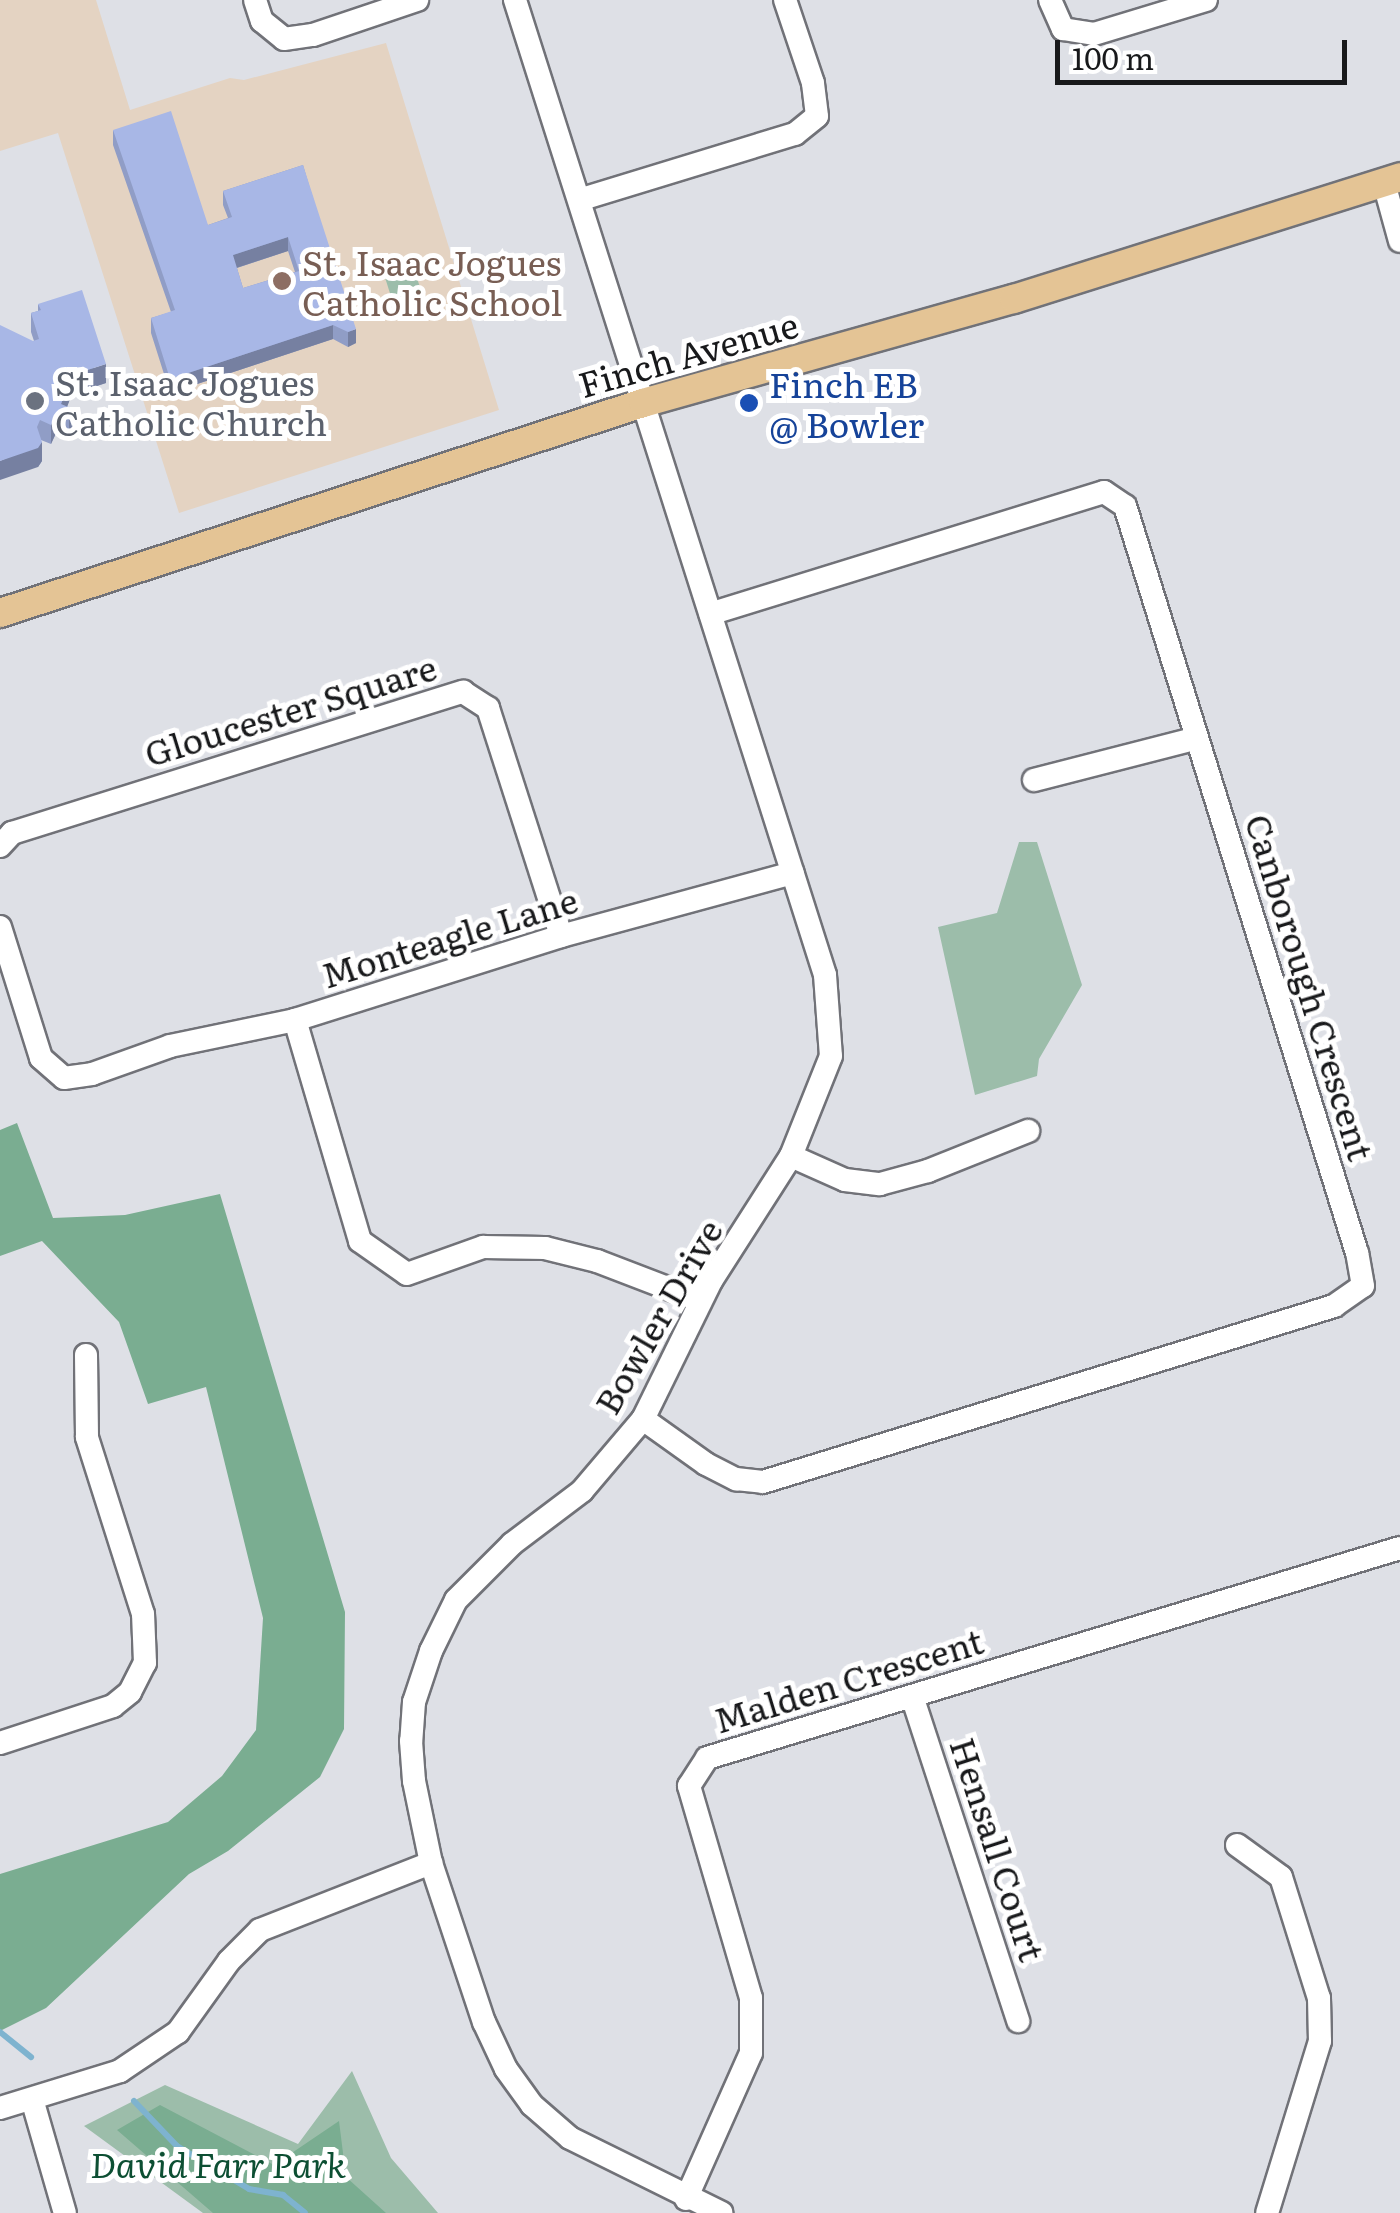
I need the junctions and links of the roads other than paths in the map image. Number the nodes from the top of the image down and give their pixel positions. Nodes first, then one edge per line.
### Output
1 (255, 0) edge
2 (417, 0) edge
3 (515, 0) edge
4 (785, 0) edge
5 (1050, 0) edge
6 (1206, 0) edge
7 (1392, 180) edge
8 (582, 199) junction
9 (1400, 240) edge
10 (643, 403) junction
11 (0, 613) edge
12 (711, 614) junction
13 (1197, 738) junction
14 (1034, 780) dead end
15 (0, 846) edge
16 (793, 873) junction
17 (0, 927) edge
18 (561, 936) junction
19 (296, 1020) junction
20 (1028, 1131) dead end
21 (791, 1156) junction
22 (701, 1301) junction
23 (86, 1354) dead end
24 (644, 1418) junction
25 (1400, 1548) edge
26 (913, 1699) junction
27 (0, 1742) edge
28 (1237, 1845) dead end
29 (432, 1862) junction
30 (1018, 2022) dead end
31 (32, 2099) junction
32 (0, 2108) edge
33 (686, 2198) junction
34 (65, 2213) edge
35 (722, 2213) edge
36 (1267, 2213) edge

1 - 2 street
3 - 8 street, Bowler Drive
4 - 8 street
5 - 6 street
7 - 9 street
7 - 10 main road, Finch Avenue
8 - 10 street, Bowler Drive
10 - 11 main road, Finch Avenue
10 - 12 street, Bowler Drive
12 - 13 street, Canborough Crescent
12 - 16 street, Bowler Drive
13 - 14 street
13 - 24 street, Canborough Crescent
15 - 18 street, Gloucester Square
16 - 18 street, Monteagle Lane
16 - 21 street, Bowler Drive
17 - 19 street
18 - 19 street, Monteagle Lane
19 - 22 street, Monteagle Lane
20 - 21 street
21 - 22 street, Bowler Drive
22 - 24 street, Bowler Drive
23 - 27 street
24 - 29 street, Bowler Drive
25 - 26 street, Malden Crescent
26 - 30 street, Hensall Court
26 - 33 street, Malden Crescent
28 - 36 street
29 - 31 street
29 - 33 street, Bowler Drive
31 - 32 street
31 - 34 street
33 - 35 street, Bowler Drive

